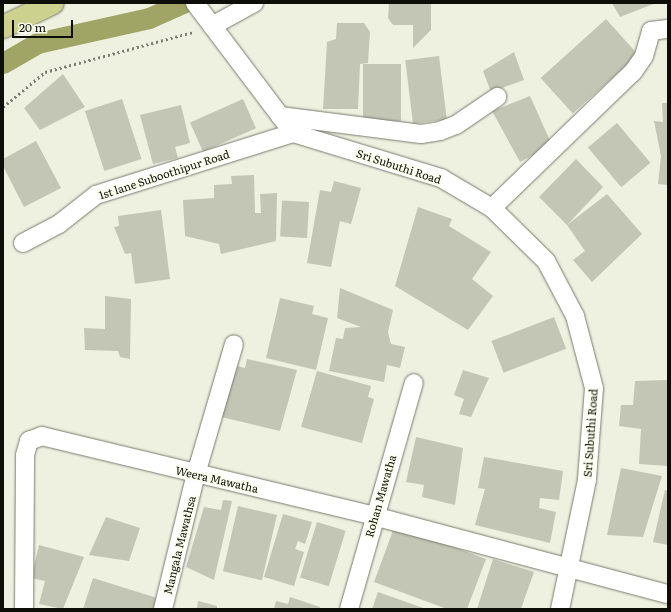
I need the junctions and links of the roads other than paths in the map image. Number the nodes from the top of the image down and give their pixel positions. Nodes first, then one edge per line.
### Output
1 (53, 3) edge
2 (254, 3) edge
3 (203, 14) edge
4 (668, 15) edge
5 (3, 27) edge
6 (660, 30) edge
7 (497, 98) dead end
8 (280, 116) junction
9 (293, 133) junction
10 (492, 208) junction
11 (23, 243) dead end
12 (234, 344) dead end
13 (414, 383) dead end
14 (196, 474) junction
15 (374, 516) junction
16 (570, 566) junction
17 (668, 594) edge
18 (24, 609) edge
19 (163, 609) edge
20 (349, 609) edge
21 (560, 609) edge

1 - 5 main road
2 - 3 street
3 - 8 street
4 - 6 street
6 - 10 street
7 - 8 street
8 - 9 street
9 - 10 street, Sri Subuthi Road
9 - 11 street, 1st lane Suboothipur Road
10 - 16 street, Sri Subuthi Road
12 - 14 street, Mangala Mawathsa
13 - 15 street, Rohan Mawatha
14 - 15 street, Weera Mawatha
14 - 18 street, Weera Mawatha
14 - 19 street, Mangala Mawathsa
15 - 16 street, Weera Mawatha
15 - 20 street, Rohan Mawatha
16 - 17 street, Weera Mawatha
16 - 21 street, Sri Subuthi Road

